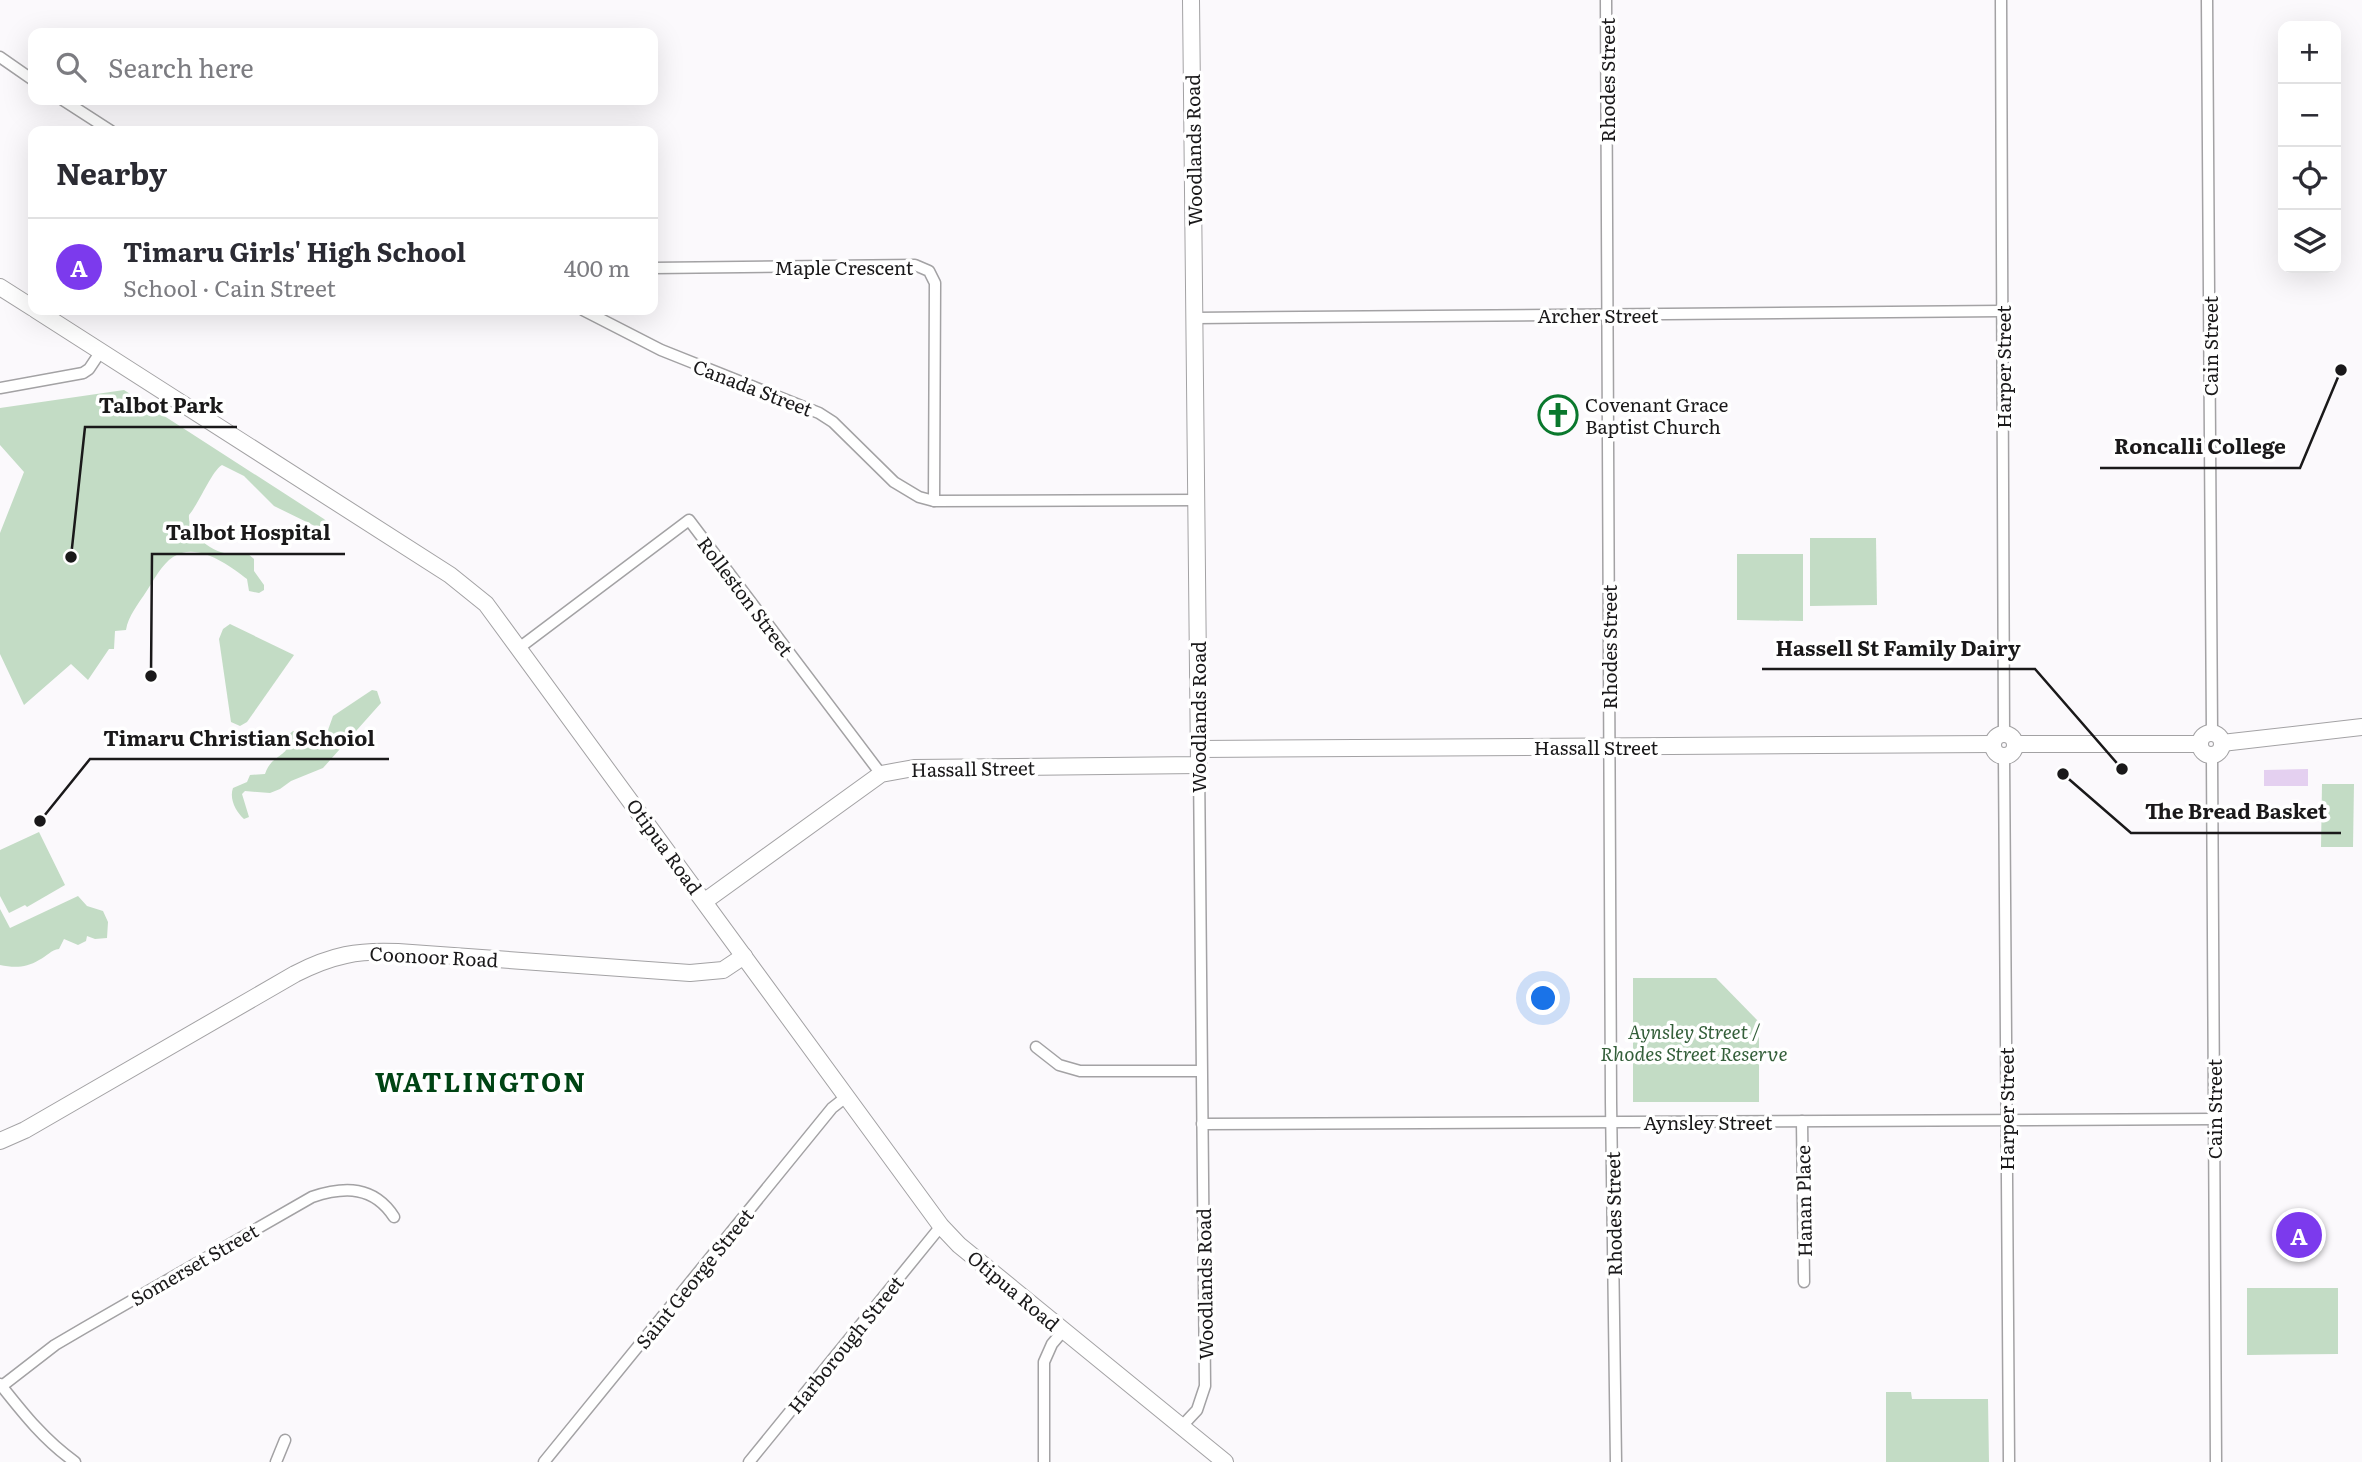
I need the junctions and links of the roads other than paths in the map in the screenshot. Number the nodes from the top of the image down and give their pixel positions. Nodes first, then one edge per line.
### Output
1 (1191, 0) edge
2 (1606, 0) edge
3 (2001, 0) edge
4 (2207, 0) edge
5 (0, 57) edge
6 (28, 77) edge
7 (71, 105) edge
8 (103, 126) edge
9 (658, 268) edge
10 (0, 287) edge
11 (28, 305) edge
12 (2002, 311) junction
13 (44, 315) edge
14 (593, 315) edge
15 (1608, 315) junction
16 (1195, 318) junction
17 (101, 351) junction
18 (0, 388) edge
19 (1197, 500) junction
20 (934, 501) junction
21 (519, 648) junction
22 (2362, 727) edge
23 (2211, 744) junction
24 (2004, 745) junction
25 (1610, 747) junction
26 (1199, 757) junction
27 (881, 774) junction
28 (705, 901) junction
29 (744, 956) junction
30 (1036, 1046) dead end
31 (1201, 1071) junction
32 (846, 1097) junction
33 (2215, 1119) junction
34 (2006, 1120) junction
35 (1802, 1121) junction
36 (1612, 1122) junction
37 (1202, 1124) junction
38 (0, 1141) edge
39 (394, 1217) dead end
40 (941, 1226) junction
41 (1804, 1282) dead end
42 (1063, 1331) junction
43 (1, 1385) edge
44 (1182, 1426) junction
45 (285, 1440) dead end
46 (75, 1462) edge
47 (276, 1462) edge
48 (544, 1462) edge
49 (749, 1462) edge
50 (1044, 1462) edge
51 (1225, 1462) edge
52 (1616, 1462) edge
53 (2009, 1462) edge
54 (2216, 1462) edge

1 - 16 street, Woodlands Road
2 - 15 street, Rhodes Street
3 - 12 street, Harper Street
4 - 23 street, Cain Street
5 - 6 street
7 - 8 street
9 - 20 street, Maple Crescent
10 - 11 street, Otipua Road
12 - 15 street, Archer Street
12 - 24 street, Harper Street
13 - 17 street, Otipua Road
14 - 20 street, Canada Street
15 - 16 street, Archer Street
15 - 25 street, Rhodes Street
16 - 19 street, Woodlands Road
17 - 18 street
17 - 21 street, Otipua Road
19 - 20 street, Canada Street
19 - 26 street, Woodlands Road
21 - 27 street, Rolleston Street
21 - 28 street, Otipua Road
22 - 23 street, Hassall Street
23 - 24 street, Hassall Street
23 - 33 street, Cain Street
24 - 25 street, Hassall Street
24 - 34 street, Harper Street
25 - 26 street, Hassall Street
25 - 36 street, Rhodes Street
26 - 27 street, Hassall Street
26 - 31 street, Woodlands Road
27 - 28 street, Hassall Street
28 - 29 street, Otipua Road
29 - 32 street, Otipua Road
29 - 38 street, Coonoor Road
30 - 31 street
31 - 37 street, Woodlands Road
32 - 40 street, Otipua Road
32 - 48 street, Saint George Street
33 - 34 street, Aynsley Street
33 - 54 street, Cain Street
34 - 35 street, Aynsley Street
34 - 53 street, Harper Street
35 - 36 street, Aynsley Street
35 - 41 street, Hanan Place
36 - 37 street, Aynsley Street
36 - 52 street, Rhodes Street
37 - 44 street, Woodlands Road
39 - 43 street, Somerset Street
40 - 42 street, Otipua Road
40 - 49 street, Harborough Street
42 - 44 street, Otipua Road
42 - 50 street
43 - 46 street
44 - 51 street, Otipua Road
45 - 47 street

